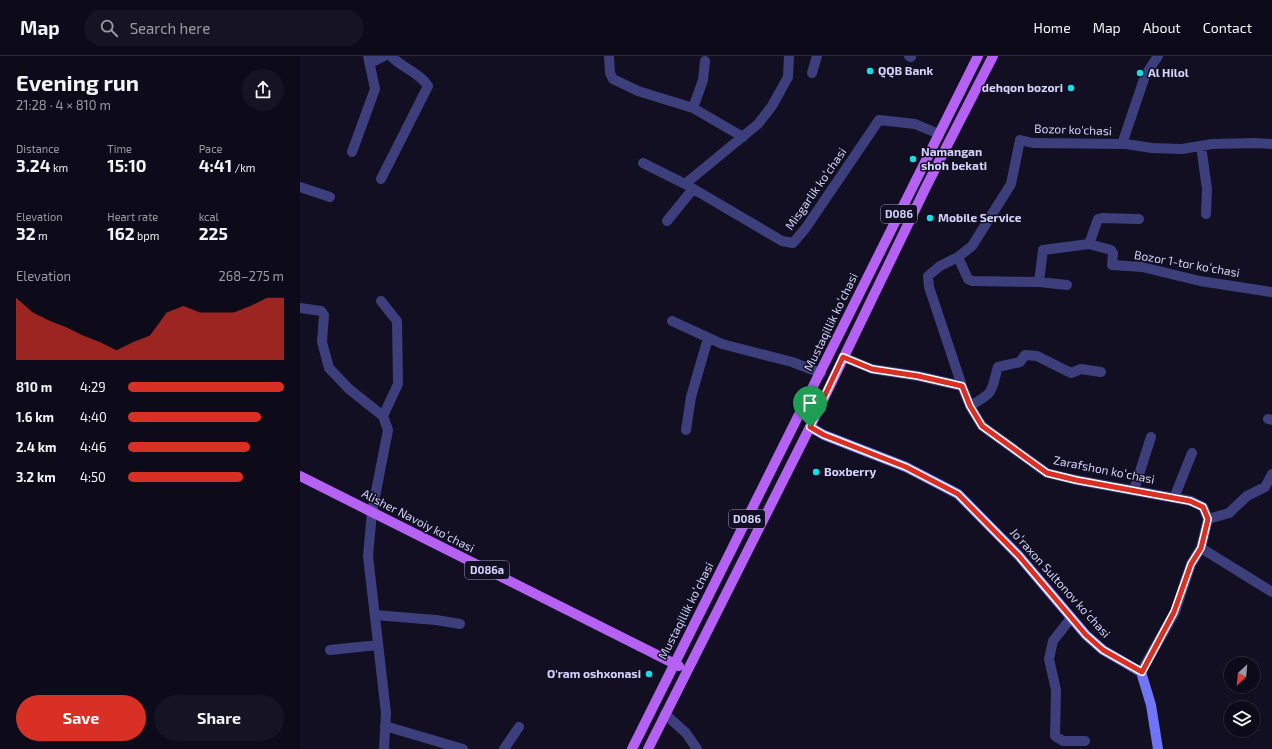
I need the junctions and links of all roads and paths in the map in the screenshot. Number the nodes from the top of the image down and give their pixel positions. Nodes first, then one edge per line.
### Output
1 (384, 56) edge
2 (391, 56) edge
3 (609, 56) edge
4 (789, 56) edge
5 (817, 56) edge
6 (978, 56) edge
7 (993, 56) edge
8 (1158, 56) edge
9 (369, 59) edge
10 (705, 61) dead end
11 (812, 73) dead end
12 (693, 108) junction
13 (939, 134) junction
14 (743, 137) junction
15 (1122, 144) junction
16 (1272, 144) edge
17 (1202, 146) junction
18 (352, 152) dead end
19 (643, 163) dead end
20 (381, 179) dead end
21 (300, 187) edge
22 (689, 187) junction
23 (330, 198) dead end
24 (1206, 214) dead end
25 (1140, 219) dead end
26 (667, 221) dead end
27 (1089, 244) junction
28 (958, 257) junction
29 (928, 276) joint
30 (1039, 282) junction
31 (1067, 285) dead end
32 (1271, 292) edge
33 (381, 301) dead end
34 (300, 308) edge
35 (672, 321) dead end
36 (708, 338) junction
37 (843, 357) junction
38 (1101, 372) dead end
39 (820, 373) junction
40 (962, 386) junction
41 (970, 406) junction
42 (383, 416) junction
43 (810, 427) junction
44 (686, 430) dead end
45 (1150, 437) dead end
46 (1192, 454) dead end
47 (1272, 474) edge
48 (300, 476) edge
49 (1134, 490) junction
50 (1174, 498) junction
51 (372, 512) junction
52 (1208, 519) junction
53 (1201, 548) junction
54 (1272, 592) edge
55 (375, 615) junction
56 (1071, 618) junction
57 (460, 624) dead end
58 (378, 644) junction
59 (330, 650) dead end
60 (674, 664) junction
61 (686, 670) junction
62 (1142, 672) junction
63 (665, 714) junction
64 (385, 726) junction
65 (519, 727) dead end
66 (1085, 741) dead end
67 (384, 749) edge
68 (463, 749) edge
69 (504, 749) edge
70 (632, 749) edge
71 (648, 749) edge
72 (697, 749) edge
73 (1158, 749) edge

1 - 9 street
2 - 20 street
3 - 12 street
4 - 14 street
5 - 11 street
6 - 13 main road, Mustaqillik koʻchasi / D086
7 - 37 main road, D086
8 - 15 street
9 - 18 street
10 - 12 street
12 - 14 street
13 - 22 street, Misgarlik koʻchasi
13 - 39 main road, Mustaqillik koʻchasi / D086
14 - 22 street
15 - 17 street, Bozor ko'chasi
15 - 28 street, Bozor ko'chasi
16 - 17 street, Bozor ko'chasi
17 - 24 street
19 - 22 street, Misgarlik koʻchasi
21 - 23 street
22 - 26 street
25 - 27 street
27 - 30 street, Bozor 1-tor koʻchasi
27 - 32 street, Bozor 1-tor koʻchasi
28 - 29 street, Bozor ko'chasi
28 - 30 street
29 - 40 street, Zarafshon koʻchasi
30 - 31 street
33 - 42 street
34 - 42 street
35 - 36 street
36 - 39 street
36 - 44 street
37 - 40 street
37 - 43 main road, D086
38 - 41 street
39 - 60 main road, Mustaqillik koʻchasi / D086
40 - 41 street, Zarafshon koʻchasi
41 - 49 street, Zarafshon koʻchasi
42 - 51 street
43 - 56 street, Joʻraxon Sultonov koʻchasi
43 - 61 main road, D086
45 - 49 street
46 - 50 street
47 - 52 street
48 - 51 main road, Alisher Navoiy koʻchasi / D086a
49 - 50 street, Zarafshon koʻchasi
50 - 52 street, Zarafshon koʻchasi
51 - 55 street
51 - 60 main road, Alisher Navoiy koʻchasi / D086a
52 - 53 street
53 - 54 street
53 - 62 street
55 - 57 street
55 - 58 street
56 - 62 street, Joʻraxon Sultonov koʻchasi
56 - 66 street
58 - 59 street
58 - 64 street
60 - 61 main road, D086a
60 - 70 main road, Mustaqillik koʻchasi / D086
61 - 63 main road, D086
62 - 73 street
63 - 71 main road, D086
63 - 72 street
64 - 67 street
64 - 68 street
65 - 69 street

